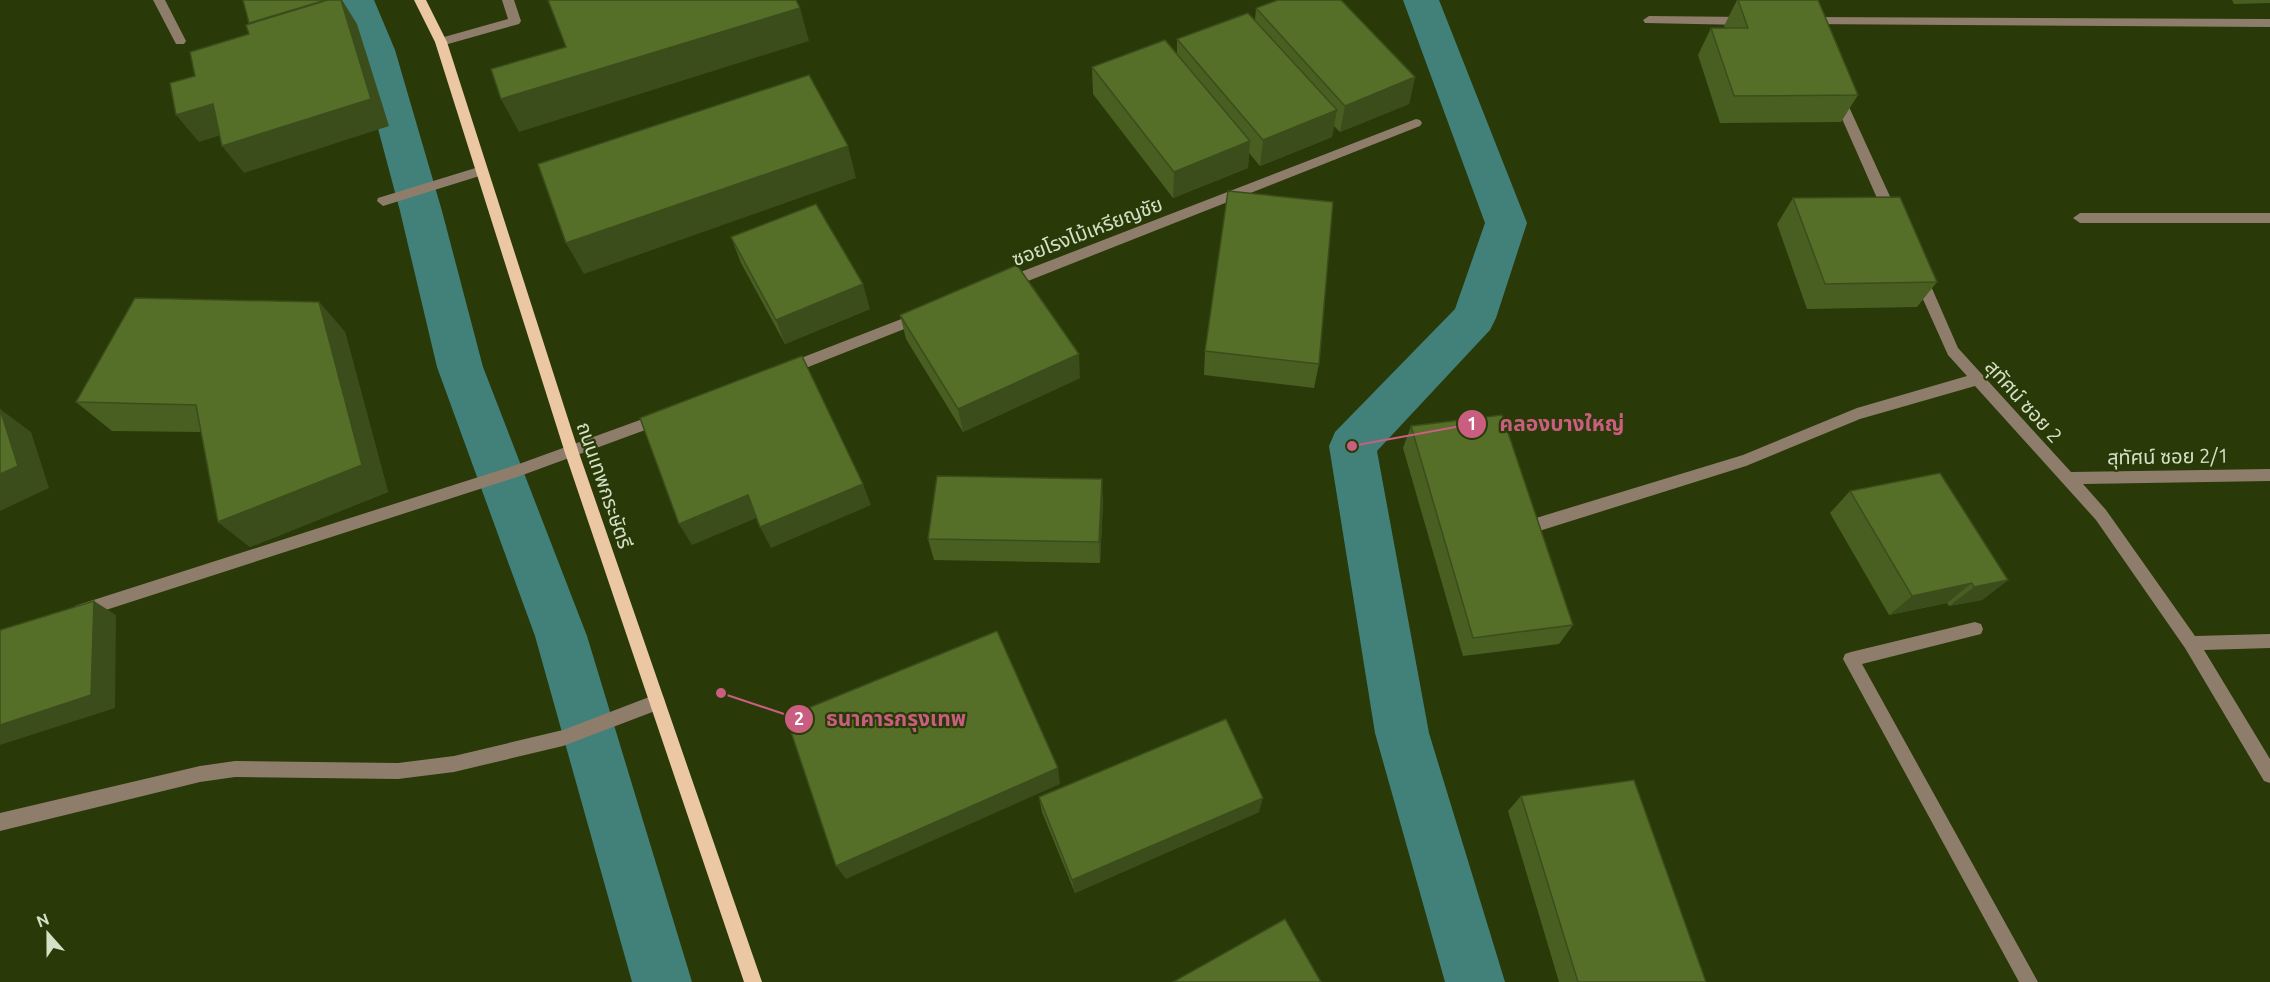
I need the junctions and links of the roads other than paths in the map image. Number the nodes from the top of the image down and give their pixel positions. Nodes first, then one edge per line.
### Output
1 (159, 0) edge
2 (420, 0) edge
3 (508, 0) edge
4 (1649, 21) dead end
5 (1756, 21) edge
6 (1802, 21) edge
7 (2268, 25) edge
8 (180, 41) dead end
9 (441, 42) junction
10 (1833, 85) edge
11 (1416, 123) dead end
12 (482, 171) junction
13 (383, 201) dead end
14 (2080, 218) dead end
15 (2270, 218) edge
16 (1896, 223) edge
17 (1915, 266) edge
18 (994, 288) edge
19 (938, 310) edge
20 (772, 375) edge
21 (1978, 379) junction
22 (672, 414) edge
23 (572, 453) junction
24 (2270, 475) edge
25 (2067, 478) junction
26 (1536, 525) edge
27 (68, 616) edge
28 (1975, 629) dead end
29 (2270, 641) edge
30 (2191, 644) junction
31 (657, 702) junction
32 (2270, 775) edge
33 (0, 822) edge
34 (753, 982) edge
35 (2028, 982) edge

1 - 8 street
2 - 9 main road, ถนนเทพกระษัตรี
3 - 9 street
4 - 5 street
6 - 7 street
9 - 12 main road, ถนนเทพกระษัตรี
10 - 16 street
11 - 18 street, ซอยโรงไม้เหรียญชัย
12 - 13 street
12 - 23 main road, ถนนเทพกระษัตรี
14 - 15 street
17 - 21 street, สุทัศน์ ซอย 2
19 - 20 street
21 - 25 street, สุทัศน์ ซอย 2
21 - 26 street
22 - 23 street
23 - 27 street
23 - 31 main road, ถนนเทพกระษัตรี
24 - 25 street, สุทัศน์ ซอย 2/1
25 - 30 street, สุทัศน์ ซอย 2
28 - 35 street
29 - 30 street
30 - 32 street, สุทัศน์ ซอย 2
31 - 33 street
31 - 34 main road, ถนนเทพกระษัตรี

